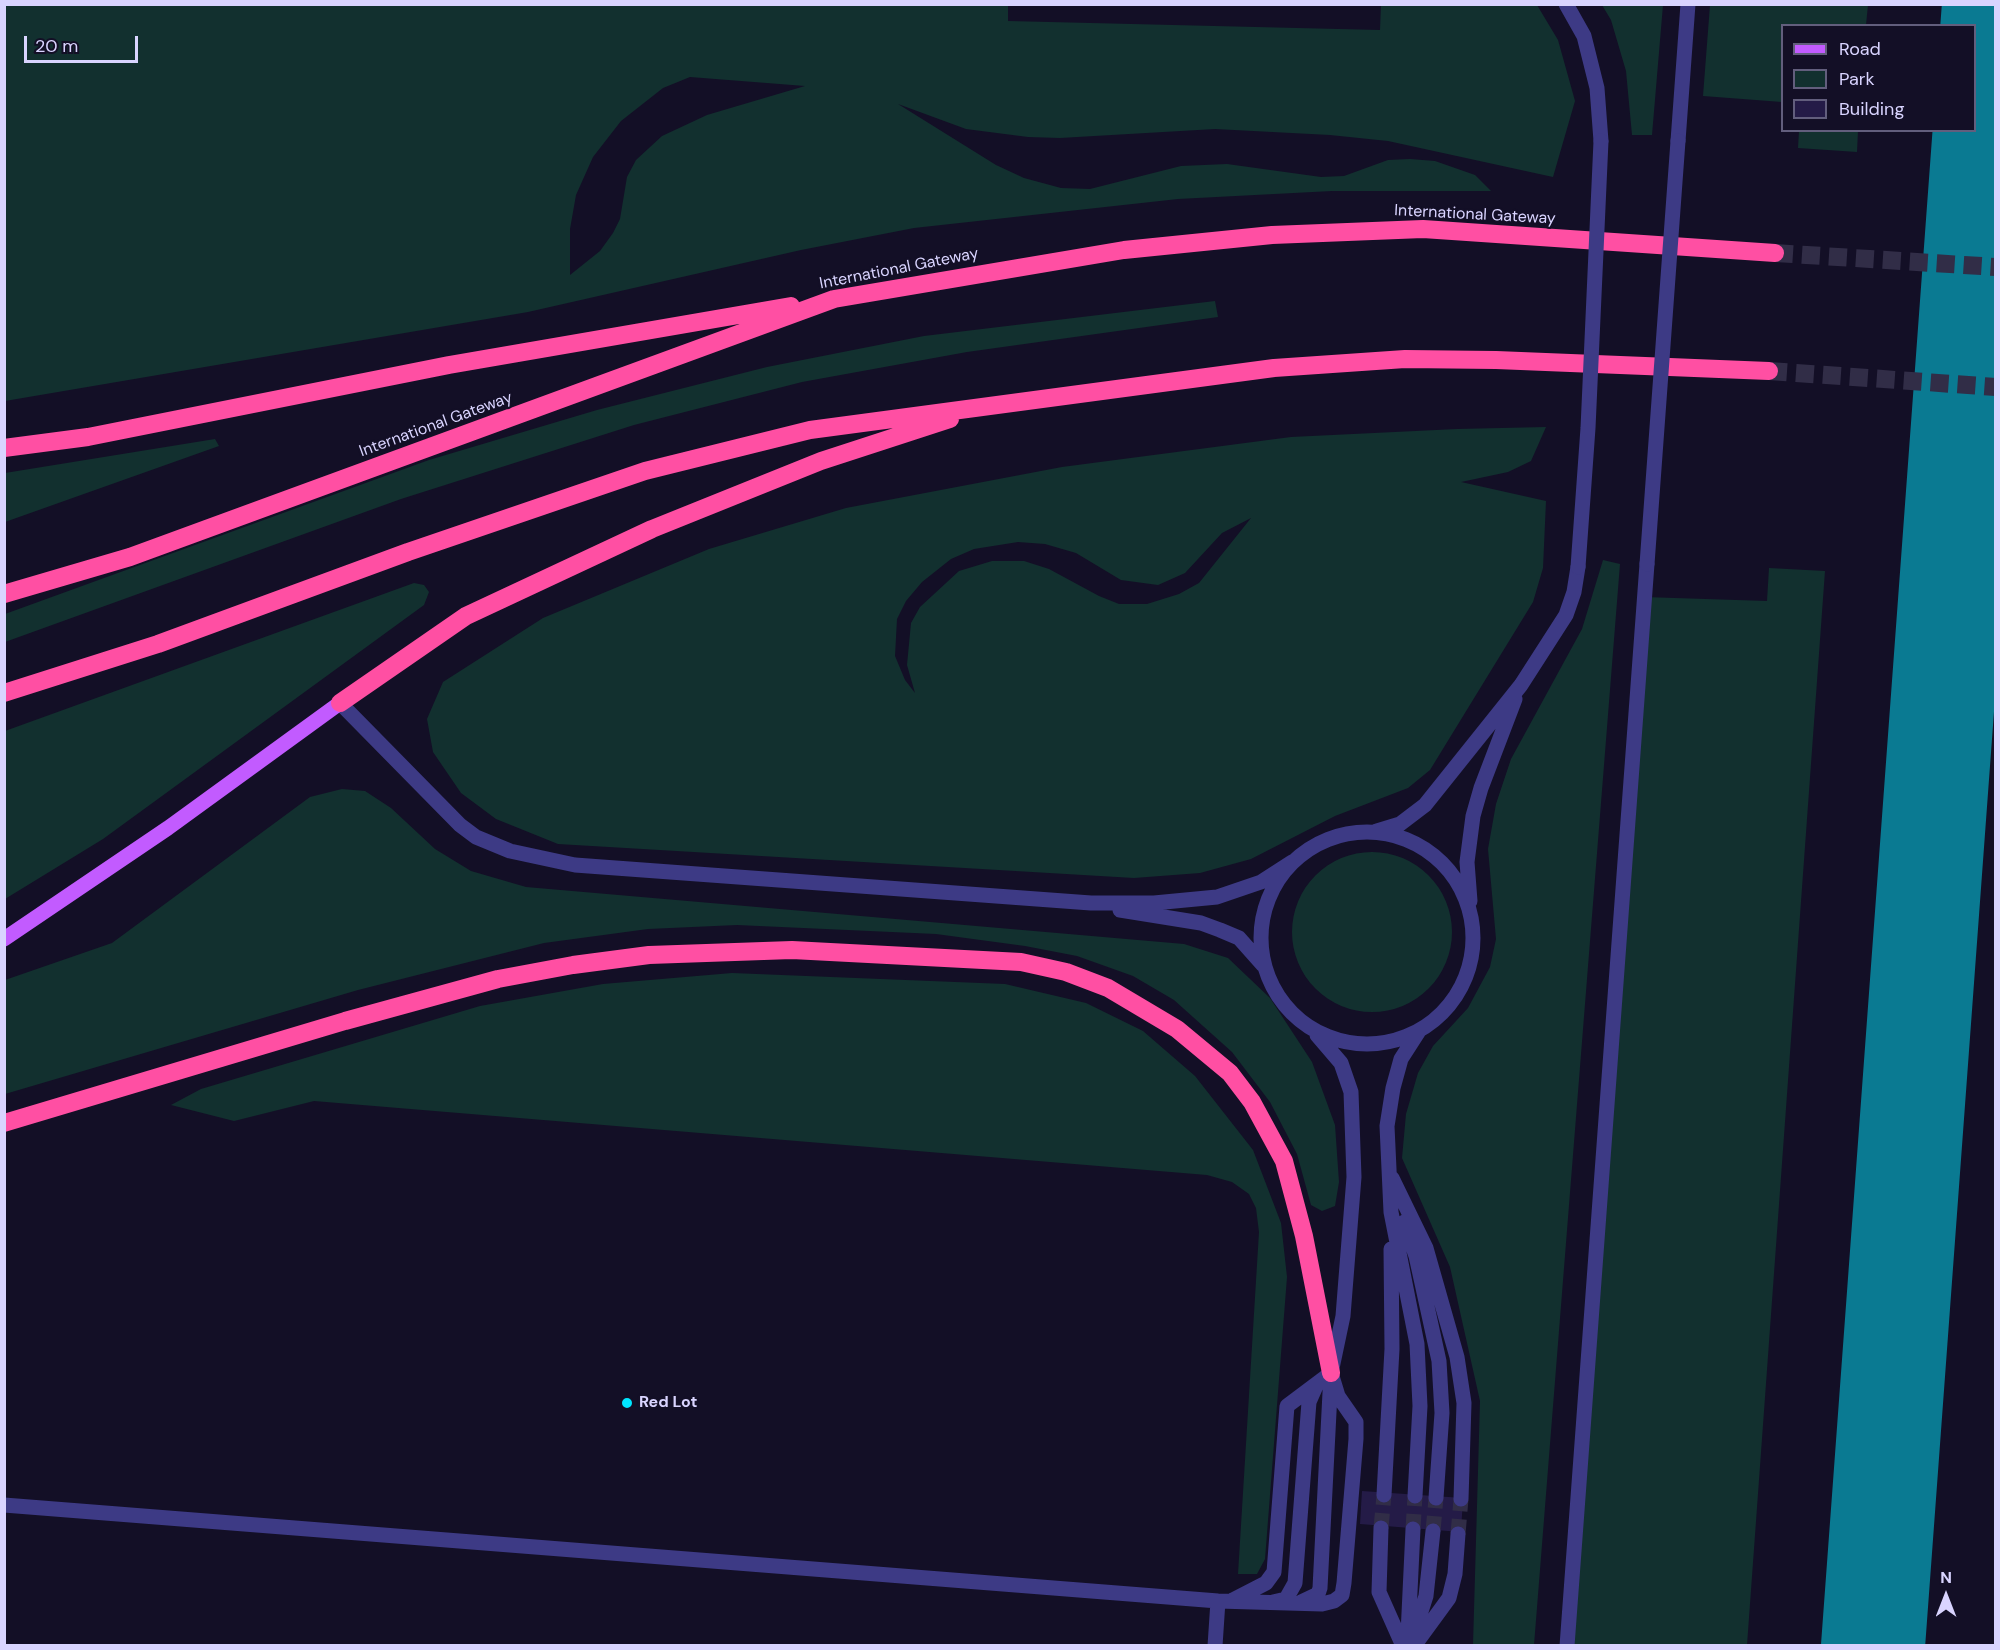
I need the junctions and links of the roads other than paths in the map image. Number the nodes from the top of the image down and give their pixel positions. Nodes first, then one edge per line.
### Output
1 (1566, 4) edge
2 (1688, 4) edge
3 (1775, 254) tunnel mouth
4 (834, 298) junction
5 (1769, 371) tunnel mouth
6 (997, 404) junction
7 (4, 448) edge
8 (4, 594) edge
9 (1521, 685) junction
10 (4, 693) edge
11 (340, 703) junction
12 (1367, 833) junction
13 (1292, 862) junction
14 (1091, 903) junction
15 (1471, 920) junction
16 (4, 939) edge
17 (1265, 969) junction
18 (1420, 1029) junction
19 (1313, 1031) junction
20 (4, 1123) edge
21 (1388, 1170) junction
22 (1331, 1373) junction
23 (1316, 1386) junction
24 (1384, 1495) tunnel mouth
25 (1415, 1496) tunnel mouth
26 (1436, 1498) tunnel mouth
27 (1461, 1499) tunnel mouth
28 (4, 1504) edge
29 (1382, 1528) tunnel mouth
30 (1413, 1529) tunnel mouth
31 (1433, 1531) tunnel mouth
32 (1458, 1534) tunnel mouth
33 (1223, 1601) junction
34 (1269, 1603) junction
35 (1296, 1604) junction
36 (1215, 1646) edge
37 (1408, 1646) edge
38 (1567, 1646) edge

1 - 9 street, bridge
2 - 38 street, bridge
3 - 4 highway, International Gateway
4 - 7 highway
4 - 8 highway, International Gateway
5 - 6 highway
6 - 10 highway
6 - 11 highway
9 - 12 street
9 - 15 street
11 - 14 street
11 - 16 main road
12 - 13 street
12 - 15 street
13 - 14 street
13 - 17 street
14 - 17 street
15 - 18 street
17 - 19 street
18 - 19 street
18 - 21 street
19 - 22 street
20 - 22 highway
21 - 24 street
21 - 25 street
21 - 26 street
21 - 27 street
22 - 23 street
22 - 35 street
22 - 35 street
23 - 33 street
23 - 34 street
28 - 33 street
29 - 37 street
30 - 37 street
31 - 37 street
32 - 37 street
33 - 34 street
33 - 36 street
34 - 35 street

